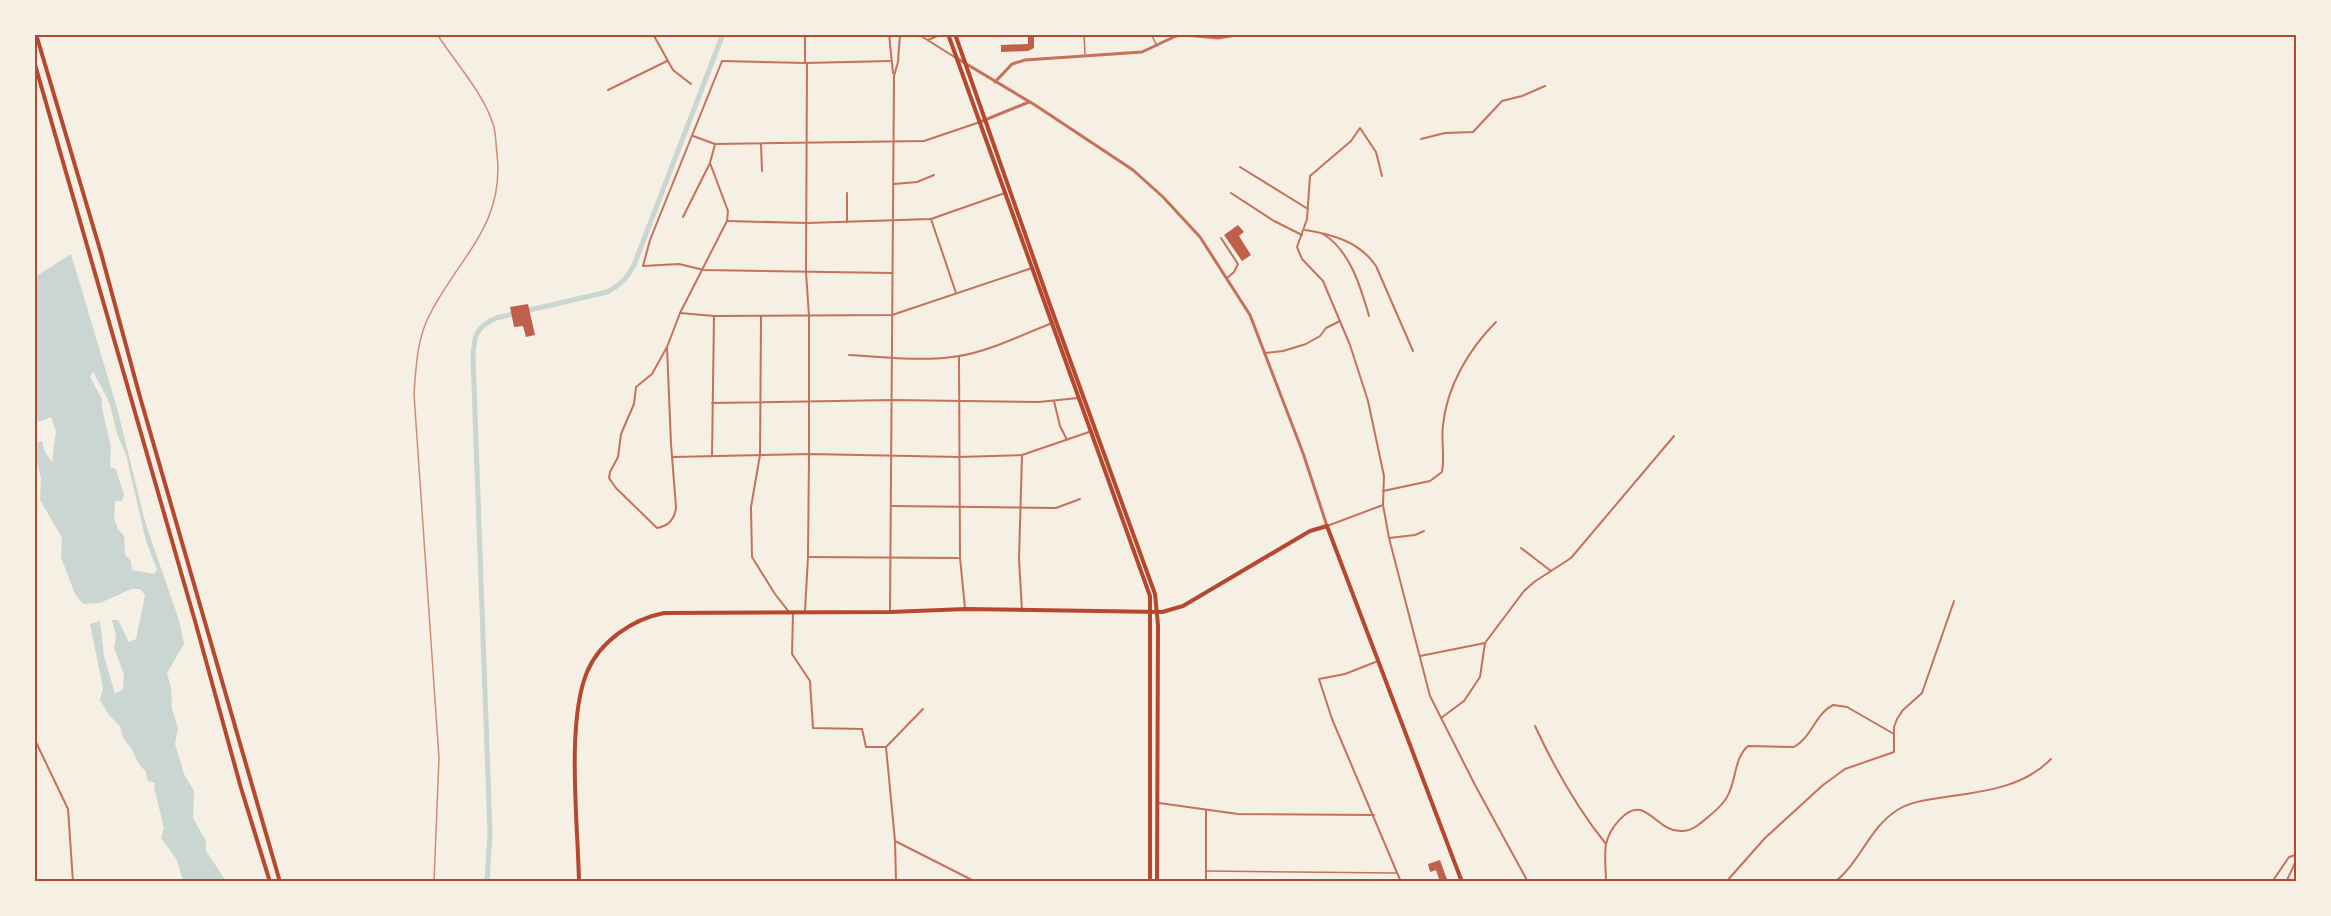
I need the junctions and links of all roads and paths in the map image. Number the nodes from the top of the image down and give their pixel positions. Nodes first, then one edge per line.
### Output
1 (36, 34) edge
2 (652, 34) edge
3 (805, 34) edge
4 (889, 34) edge
5 (900, 34) edge
6 (918, 34) edge
7 (942, 34) edge
8 (948, 34) edge
9 (955, 34) edge
10 (1084, 34) edge
11 (1151, 34) edge
12 (1243, 34) edge
13 (1185, 35) edge
14 (928, 40) junction
15 (1157, 46) junction
16 (1085, 54) junction
17 (956, 58) junction
18 (34, 61) edge
19 (667, 61) junction
20 (891, 61) junction
21 (806, 63) junction
22 (964, 63) junction
23 (894, 76) junction
24 (995, 82) junction
25 (691, 84) dead end
26 (1545, 86) dead end
27 (608, 90) dead end
28 (1029, 102) junction
29 (982, 122) junction
30 (693, 136) junction
31 (1421, 139) dead end
32 (894, 142) junction
33 (761, 143) junction
34 (807, 143) junction
35 (715, 144) junction
36 (710, 163) junction
37 (1240, 167) dead end
38 (762, 171) dead end
39 (934, 175) dead end
40 (1382, 176) dead end
41 (894, 184) junction
42 (847, 193) dead end
43 (1005, 193) junction
44 (1231, 193) dead end
45 (1308, 209) junction
46 (683, 217) dead end
47 (931, 219) junction
48 (727, 221) junction
49 (894, 221) junction
50 (847, 222) junction
51 (807, 223) junction
52 (1305, 230) junction
53 (1321, 232) junction
54 (1302, 235) junction
55 (1221, 238) dead end
56 (1024, 241) junction
57 (1034, 267) junction
58 (704, 270) junction
59 (806, 272) junction
60 (892, 273) junction
61 (1227, 278) junction
62 (957, 294) junction
63 (680, 313) junction
64 (892, 315) junction
65 (714, 316) junction
66 (761, 316) junction
67 (809, 316) junction
68 (1369, 316) dead end
69 (1341, 321) junction
70 (1054, 322) junction
71 (1496, 322) dead end
72 (667, 347) junction
73 (1413, 351) dead end
74 (1265, 353) junction
75 (849, 355) dead end
76 (959, 356) junction
77 (892, 357) junction
78 (1081, 397) junction
79 (893, 400) junction
80 (759, 402) junction
81 (808, 402) junction
82 (960, 402) junction
83 (1054, 402) junction
84 (712, 403) junction
85 (1093, 430) junction
86 (1674, 436) dead end
87 (1067, 440) junction
88 (809, 454) junction
89 (892, 454) junction
90 (760, 455) junction
91 (1022, 455) junction
92 (711, 456) junction
93 (959, 457) junction
94 (673, 458) junction
95 (1383, 491) junction
96 (1080, 500) dead end
97 (892, 506) junction
98 (959, 506) junction
99 (1383, 506) junction
100 (1021, 508) junction
101 (1328, 526) junction
102 (1424, 531) dead end
103 (1389, 538) junction
104 (1521, 548) dead end
105 (808, 557) junction
106 (891, 557) junction
107 (960, 558) junction
108 (1551, 571) junction
109 (1954, 601) dead end
110 (966, 609) junction
111 (1022, 610) junction
112 (805, 611) junction
113 (791, 612) junction
114 (890, 612) junction
115 (1151, 613) junction
116 (1158, 613) junction
117 (1485, 643) junction
118 (1419, 656) junction
119 (1378, 661) junction
120 (923, 709) dead end
121 (1440, 719) junction
122 (1535, 726) dead end
123 (1894, 734) junction
124 (34, 738) edge
125 (1151, 744) junction
126 (1158, 744) junction
127 (886, 747) junction
128 (2051, 759) dead end
129 (1151, 790) junction
130 (1157, 790) junction
131 (1157, 803) junction
132 (1206, 810) junction
133 (1374, 815) junction
134 (895, 841) junction
135 (1606, 844) junction
136 (2296, 855) edge
137 (2296, 861) edge
138 (1205, 871) junction
139 (1397, 873) junction
140 (73, 882) edge
141 (270, 882) edge
142 (280, 882) edge
143 (579, 882) edge
144 (896, 882) edge
145 (976, 882) edge
146 (1150, 882) edge
147 (1157, 882) edge
148 (1206, 882) edge
149 (1401, 882) edge
150 (1462, 882) edge
151 (1528, 882) edge
152 (1606, 882) edge
153 (1726, 882) edge
154 (1835, 882) edge
155 (2272, 882) edge
156 (2286, 882) edge

1 - 142 main road
2 - 19 street
3 - 21 street
4 - 20 street
5 - 23 street
6 - 14 street
7 - 14 street
8 - 17 main road
9 - 22 main road
10 - 16 lane
11 - 15 lane
12 - 13 street
13 - 15 street
14 - 17 street
15 - 16 street
16 - 24 street
17 - 22 street
17 - 29 main road
18 - 141 main road
19 - 25 street
19 - 27 street
20 - 21 street
20 - 23 street
21 - 30 street
21 - 34 street
22 - 24 street
22 - 29 main road
23 - 32 street
24 - 28 street
26 - 31 street
28 - 29 street
28 - 61 street
29 - 32 street
29 - 43 main road
29 - 56 main road
30 - 35 street
30 - 58 street
32 - 34 street
32 - 41 street
33 - 34 street
33 - 35 street
33 - 38 street
34 - 51 street
35 - 36 street
36 - 46 street
36 - 48 street
37 - 45 street
39 - 41 street
40 - 45 street
41 - 49 street
42 - 50 street
43 - 47 street
43 - 56 main road
44 - 54 street
45 - 52 street
47 - 49 street
47 - 62 street
48 - 51 street
48 - 58 street
49 - 50 street
49 - 60 street
50 - 51 street
51 - 59 street
52 - 53 street
52 - 54 street
53 - 68 street
53 - 73 street
54 - 69 street
55 - 61 street
56 - 57 main road
57 - 62 street
57 - 70 main road
58 - 59 street
58 - 63 street
59 - 60 street
59 - 67 street
60 - 64 street
61 - 74 street
62 - 64 street
63 - 65 street
63 - 72 street
64 - 67 street
64 - 77 street
65 - 66 street
65 - 84 street
66 - 67 street
66 - 80 street
67 - 81 street
69 - 74 street
69 - 95 street
70 - 76 street
70 - 78 main road
71 - 95 street
72 - 94 street
72 - 94 street
74 - 101 street
75 - 77 street
76 - 77 street
76 - 82 street
77 - 79 street
78 - 83 street
78 - 85 main road
79 - 81 street
79 - 82 street
79 - 89 street
80 - 81 street
80 - 84 street
80 - 90 street
81 - 88 street
82 - 83 street
82 - 93 street
83 - 87 street
84 - 92 street
85 - 87 street
85 - 115 main road
85 - 116 main road
86 - 108 street
87 - 91 street
88 - 89 street
88 - 90 street
88 - 105 street
89 - 93 street
89 - 97 street
90 - 92 street
90 - 113 street
91 - 93 street
91 - 100 street
92 - 94 street
93 - 98 street
95 - 99 street
96 - 100 street
97 - 98 street
97 - 106 street
98 - 100 street
98 - 107 street
99 - 101 street
99 - 103 street
100 - 111 street
101 - 116 main road
101 - 119 main road
102 - 103 street
103 - 118 street
104 - 108 street
105 - 106 street
105 - 112 street
106 - 107 street
106 - 114 street
107 - 110 street
108 - 117 street
109 - 123 street
110 - 111 main road
110 - 114 main road
111 - 115 main road
112 - 113 main road
112 - 114 main road
113 - 127 street
113 - 143 main road
115 - 116 main road
115 - 125 main road
116 - 126 main road
117 - 118 street
117 - 121 street
118 - 121 street
119 - 133 street
119 - 150 main road
120 - 127 street
121 - 151 street
122 - 135 street
123 - 135 street
123 - 153 street
124 - 140 street
125 - 126 street
125 - 129 main road
126 - 130 main road
127 - 134 street
128 - 154 street
129 - 130 street
129 - 146 main road
130 - 131 main road
131 - 132 street
131 - 147 main road
132 - 133 street
132 - 138 street
133 - 139 street
134 - 144 street
134 - 145 street
135 - 152 street
136 - 155 street
137 - 156 street
138 - 139 lane
138 - 148 street
139 - 149 street

